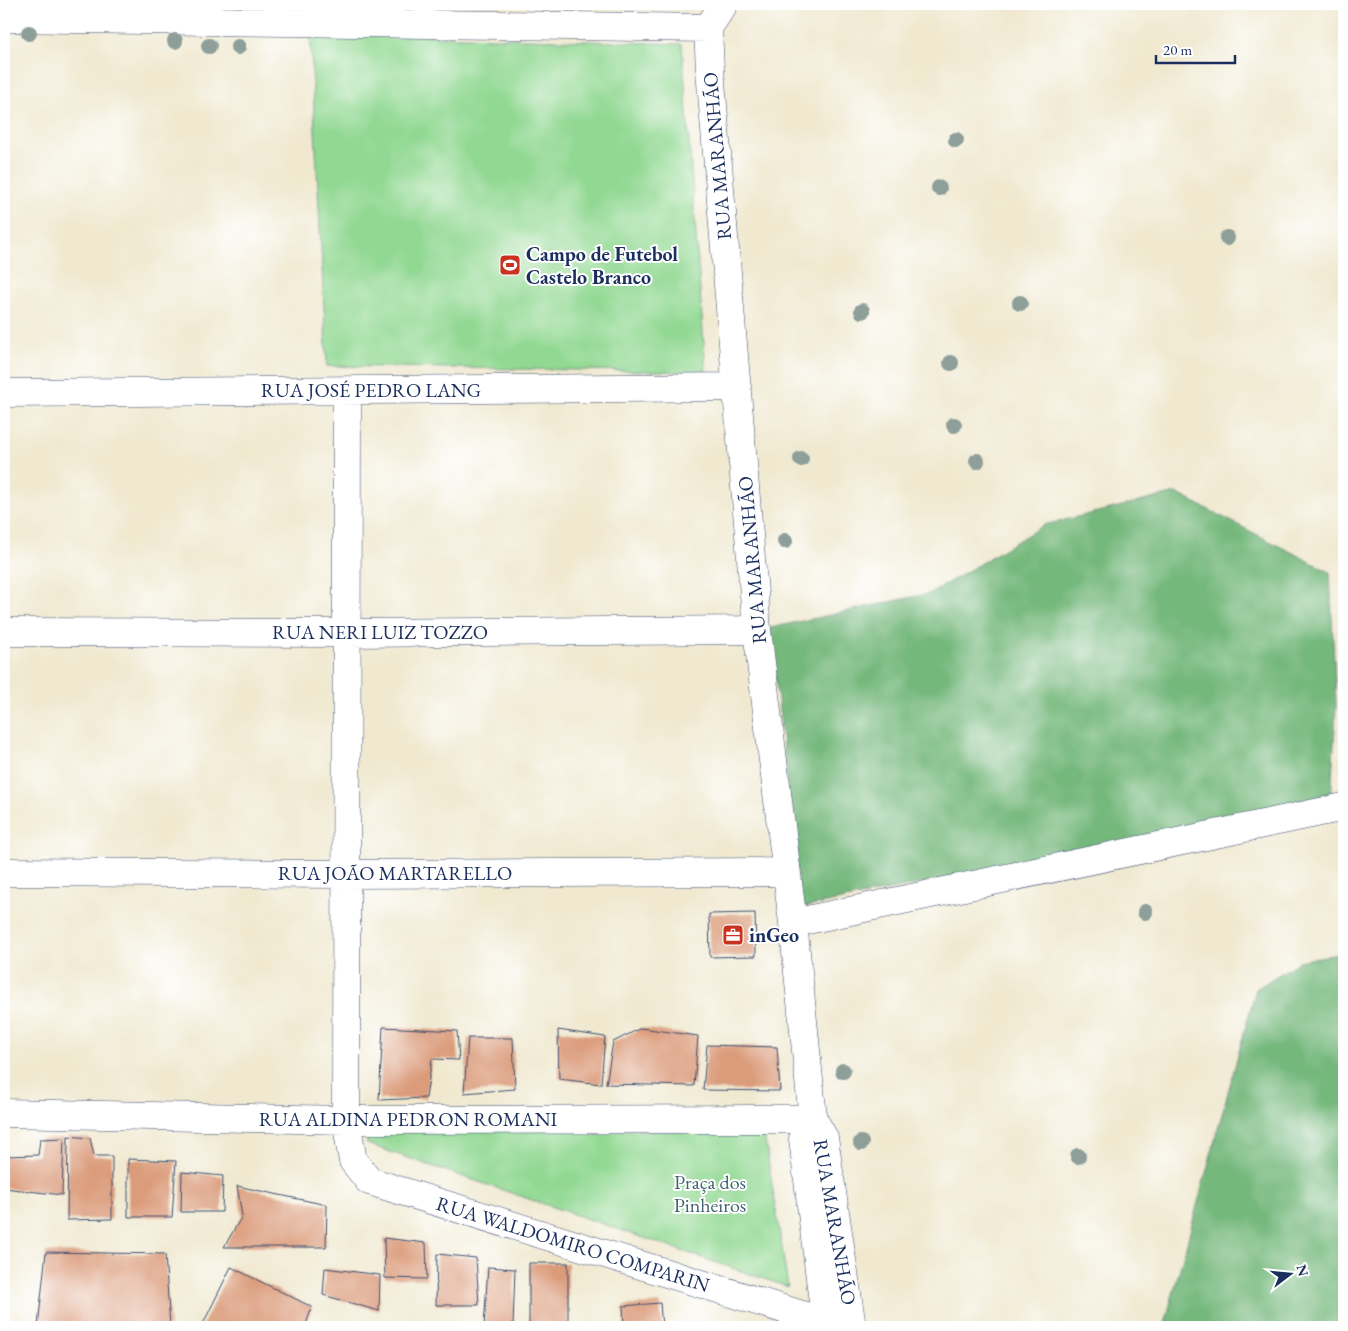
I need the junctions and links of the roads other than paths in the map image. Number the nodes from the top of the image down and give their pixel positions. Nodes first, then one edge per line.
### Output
1 (724, 4) edge
2 (352, 12) edge
3 (4, 18) edge
4 (708, 28) junction
5 (737, 387) junction
6 (347, 391) junction
7 (4, 393) edge
8 (757, 630) junction
9 (4, 632) edge
10 (346, 633) junction
11 (1344, 806) edge
12 (4, 872) edge
13 (786, 872) junction
14 (346, 874) junction
15 (793, 923) junction
16 (4, 1113) edge
17 (813, 1119) junction
18 (346, 1120) junction
19 (831, 1325) edge
20 (852, 1327) edge

1 - 4 street
2 - 3 street
2 - 4 street
4 - 5 street, RUA MARANHÃO
5 - 6 street, RUA JOSÉ PEDRO LANG
5 - 8 street, RUA MARANHÃO
6 - 7 street, RUA JOSÉ PEDRO LANG
6 - 10 street, RUA WALDOMIRO COMPARIN
8 - 10 street, RUA NERI LUIZ TOZZO
8 - 13 street, RUA MARANHÃO
9 - 10 street, RUA NERI LUIZ TOZZO
10 - 14 street, RUA WALDOMIRO COMPARIN
11 - 15 street
12 - 14 street, RUA JOÃO MARTARELLO
13 - 14 street, RUA JOÃO MARTARELLO
13 - 15 street, RUA MARANHÃO
14 - 18 street, RUA WALDOMIRO COMPARIN
15 - 17 street, RUA MARANHÃO
16 - 18 street, RUA ALDINA PEDRON ROMANI
17 - 18 street, RUA ALDINA PEDRON ROMANI
17 - 19 street, RUA MARANHÃO
17 - 20 street, RUA MARANHÃO
18 - 19 street, RUA WALDOMIRO COMPARIN

